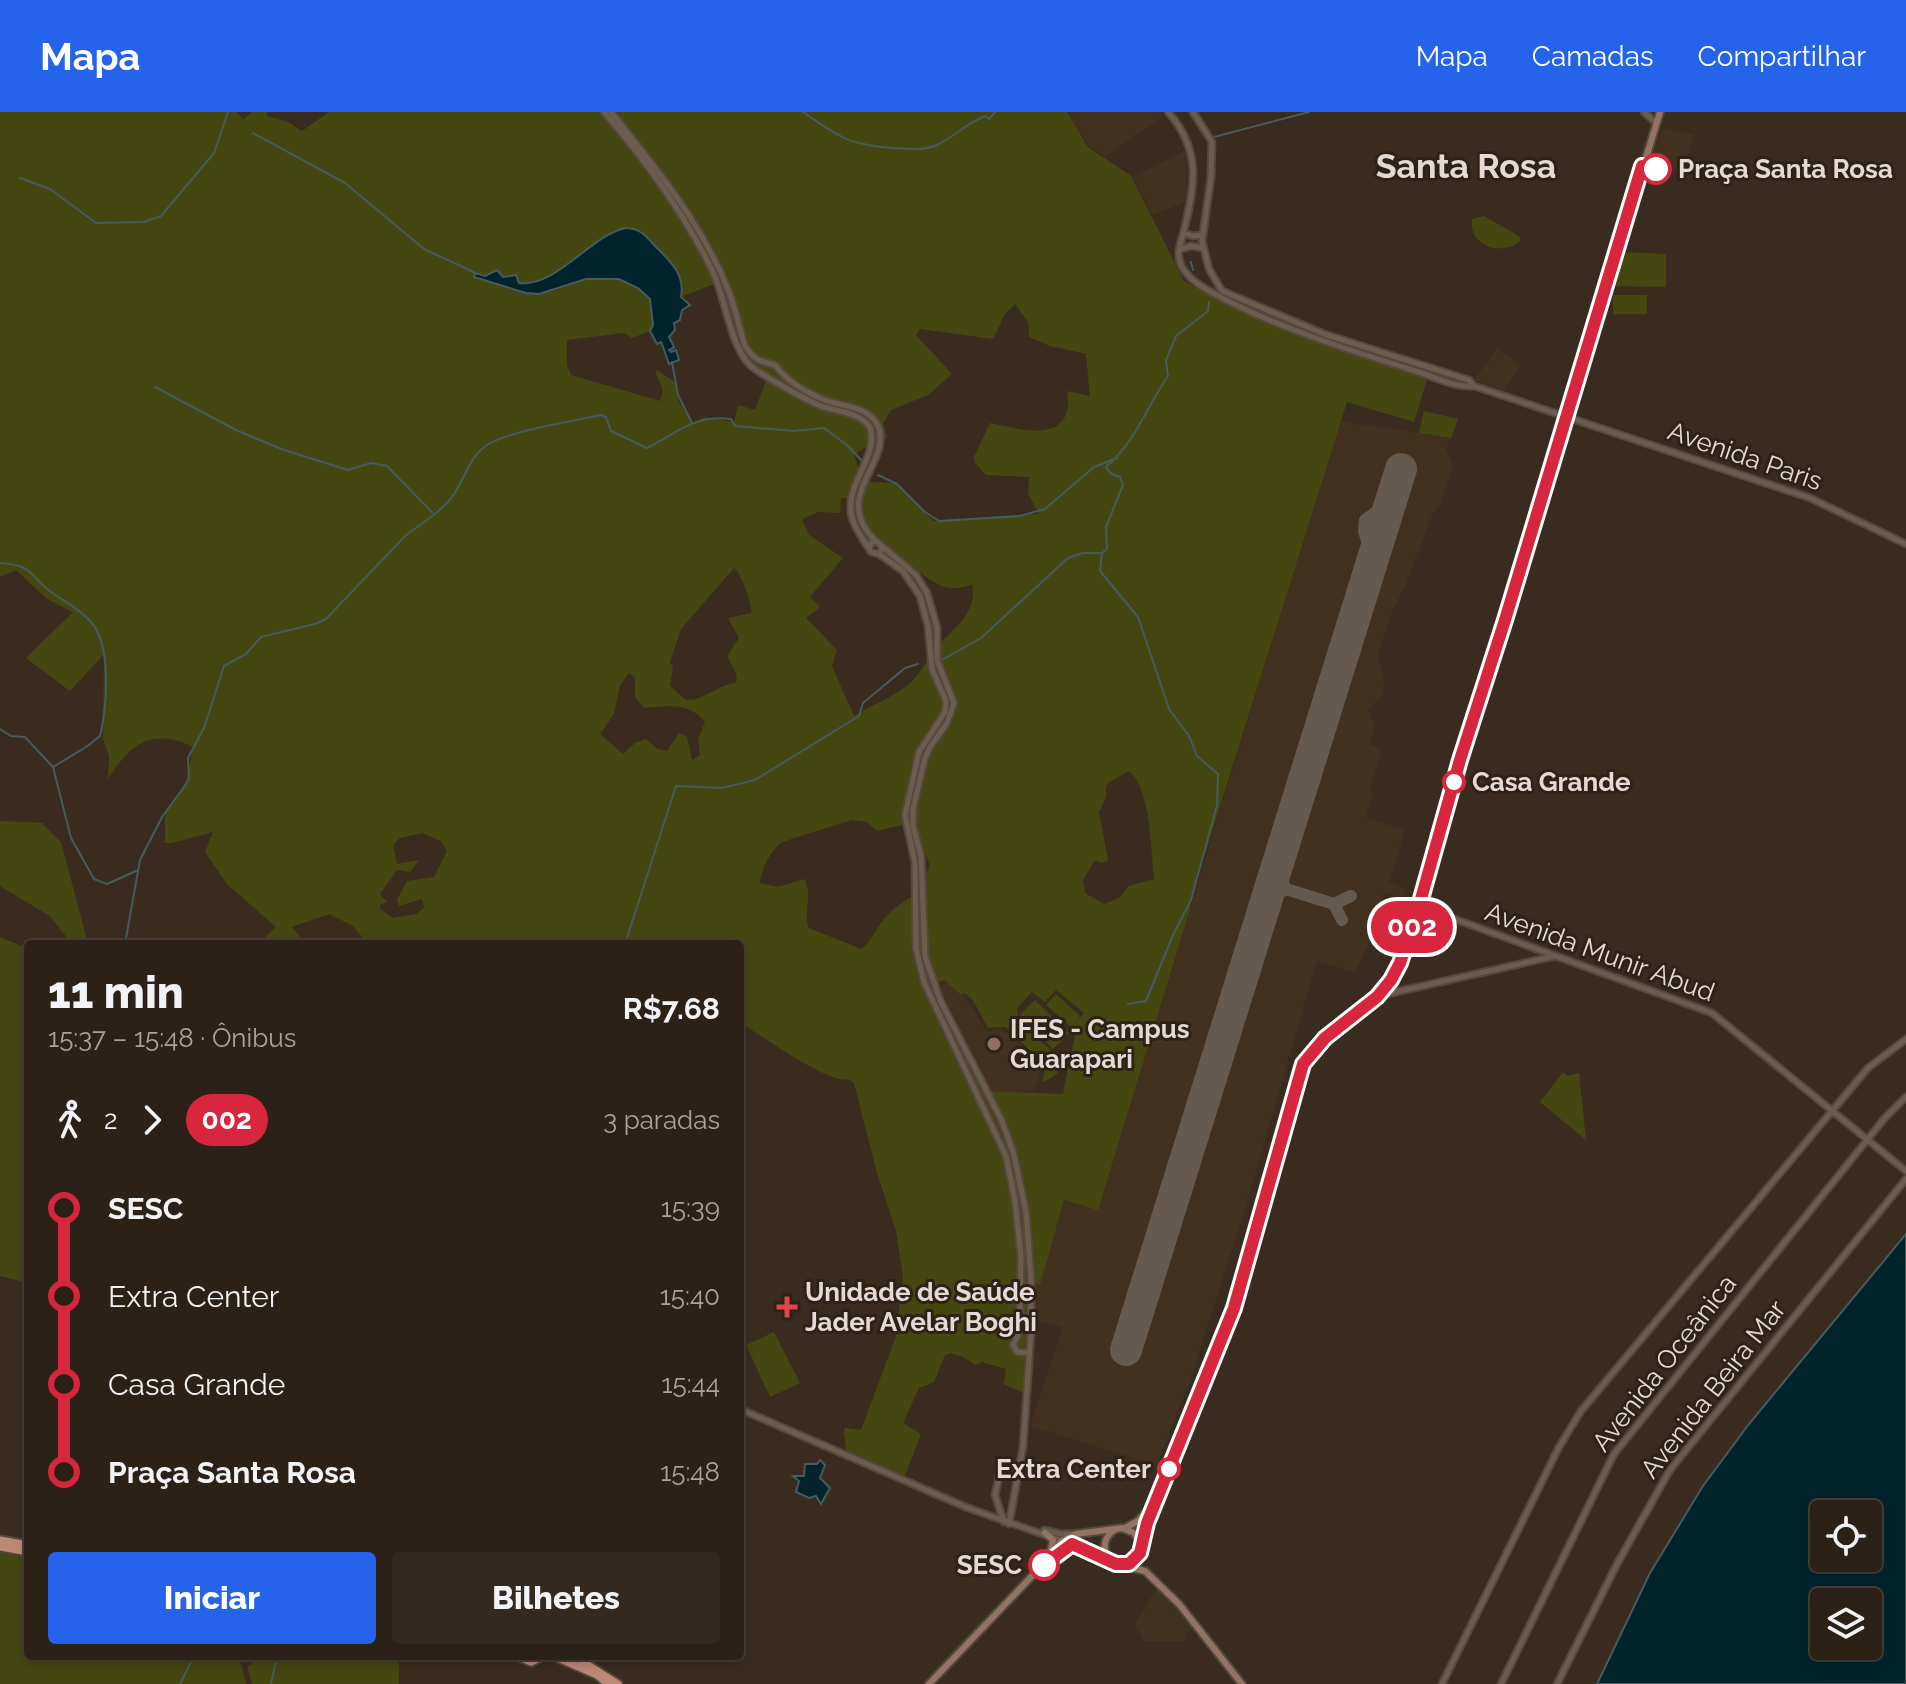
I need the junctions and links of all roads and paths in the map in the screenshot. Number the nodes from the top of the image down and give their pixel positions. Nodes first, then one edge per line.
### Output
1 (604, 112) edge
2 (611, 112) edge
3 (1168, 112) edge
4 (1193, 112) edge
5 (1644, 112) edge
6 (1660, 112) edge
7 (1656, 123) junction
8 (1184, 233) junction
9 (1202, 235) junction
10 (1203, 248) junction
11 (1179, 250) junction
12 (766, 364) junction
13 (778, 369) junction
14 (762, 375) junction
15 (771, 379) junction
16 (1474, 386) junction
17 (1566, 417) junction
18 (876, 541) junction
19 (1906, 544) edge
20 (883, 547) junction
21 (869, 548) junction
22 (879, 554) junction
23 (1419, 906) junction
24 (1556, 956) junction
25 (1377, 997) junction
26 (1906, 1039) edge
27 (1906, 1097) edge
28 (1833, 1110) junction
29 (1869, 1140) junction
30 (1906, 1171) edge
31 (1906, 1179) edge
32 (1028, 1353) junction
33 (744, 1411) edge
34 (1019, 1472) junction
35 (1159, 1493) junction
36 (1006, 1521) junction
37 (1121, 1529) junction
38 (1045, 1533) junction
39 (1076, 1534) junction
40 (0, 1540) edge
41 (1062, 1541) junction
42 (24, 1544) edge
43 (1072, 1544) junction
44 (1141, 1546) junction
45 (0, 1547) edge
46 (24, 1551) edge
47 (1139, 1555) junction
48 (1047, 1557) junction
49 (1114, 1563) junction
50 (1145, 1571) junction
51 (1033, 1575) junction
52 (562, 1660) edge
53 (580, 1660) edge
54 (608, 1684) edge
55 (618, 1684) edge
56 (929, 1684) edge
57 (1242, 1684) edge
58 (1442, 1684) edge
59 (1501, 1684) edge
60 (1557, 1684) edge

1 - 14 street
2 - 12 street
3 - 8 street
4 - 9 street
5 - 7 street
6 - 7 main road
7 - 17 main road
8 - 9 street
8 - 11 street
9 - 10 street
10 - 11 street
10 - 16 street
11 - 16 street
12 - 13 street
12 - 14 street
13 - 15 street
13 - 18 street
14 - 15 street
15 - 21 street
16 - 17 street, Avenida Paris
17 - 19 street, Avenida Paris
17 - 23 main road
18 - 20 street
18 - 21 street
20 - 22 street
20 - 32 street
21 - 22 street
22 - 32 street
23 - 24 street, Avenida Munir Abud
23 - 25 main road
24 - 25 street
24 - 28 street, Avenida Munir Abud
25 - 35 main road
26 - 28 street
27 - 29 street, Avenida Oceânica
28 - 29 street, Avenida Munir Abud
28 - 58 street
29 - 30 street, Avenida Munir Abud
29 - 59 street, Avenida Oceânica
31 - 60 street, Avenida Beira Mar
32 - 34 street
33 - 36 street
34 - 36 street
34 - 36 street
35 - 37 main road
35 - 44 main road
36 - 38 street
36 - 39 street
37 - 39 main road
37 - 44 main road
37 - 49 main road
38 - 41 street
38 - 48 main road
39 - 41 main road
40 - 42 main road
41 - 43 main road
41 - 48 main road
43 - 49 main road
43 - 51 main road
44 - 47 main road
45 - 46 main road
47 - 49 main road
47 - 50 main road
48 - 51 main road
49 - 50 main road
50 - 57 main road
51 - 56 main road
52 - 54 main road
53 - 55 main road

